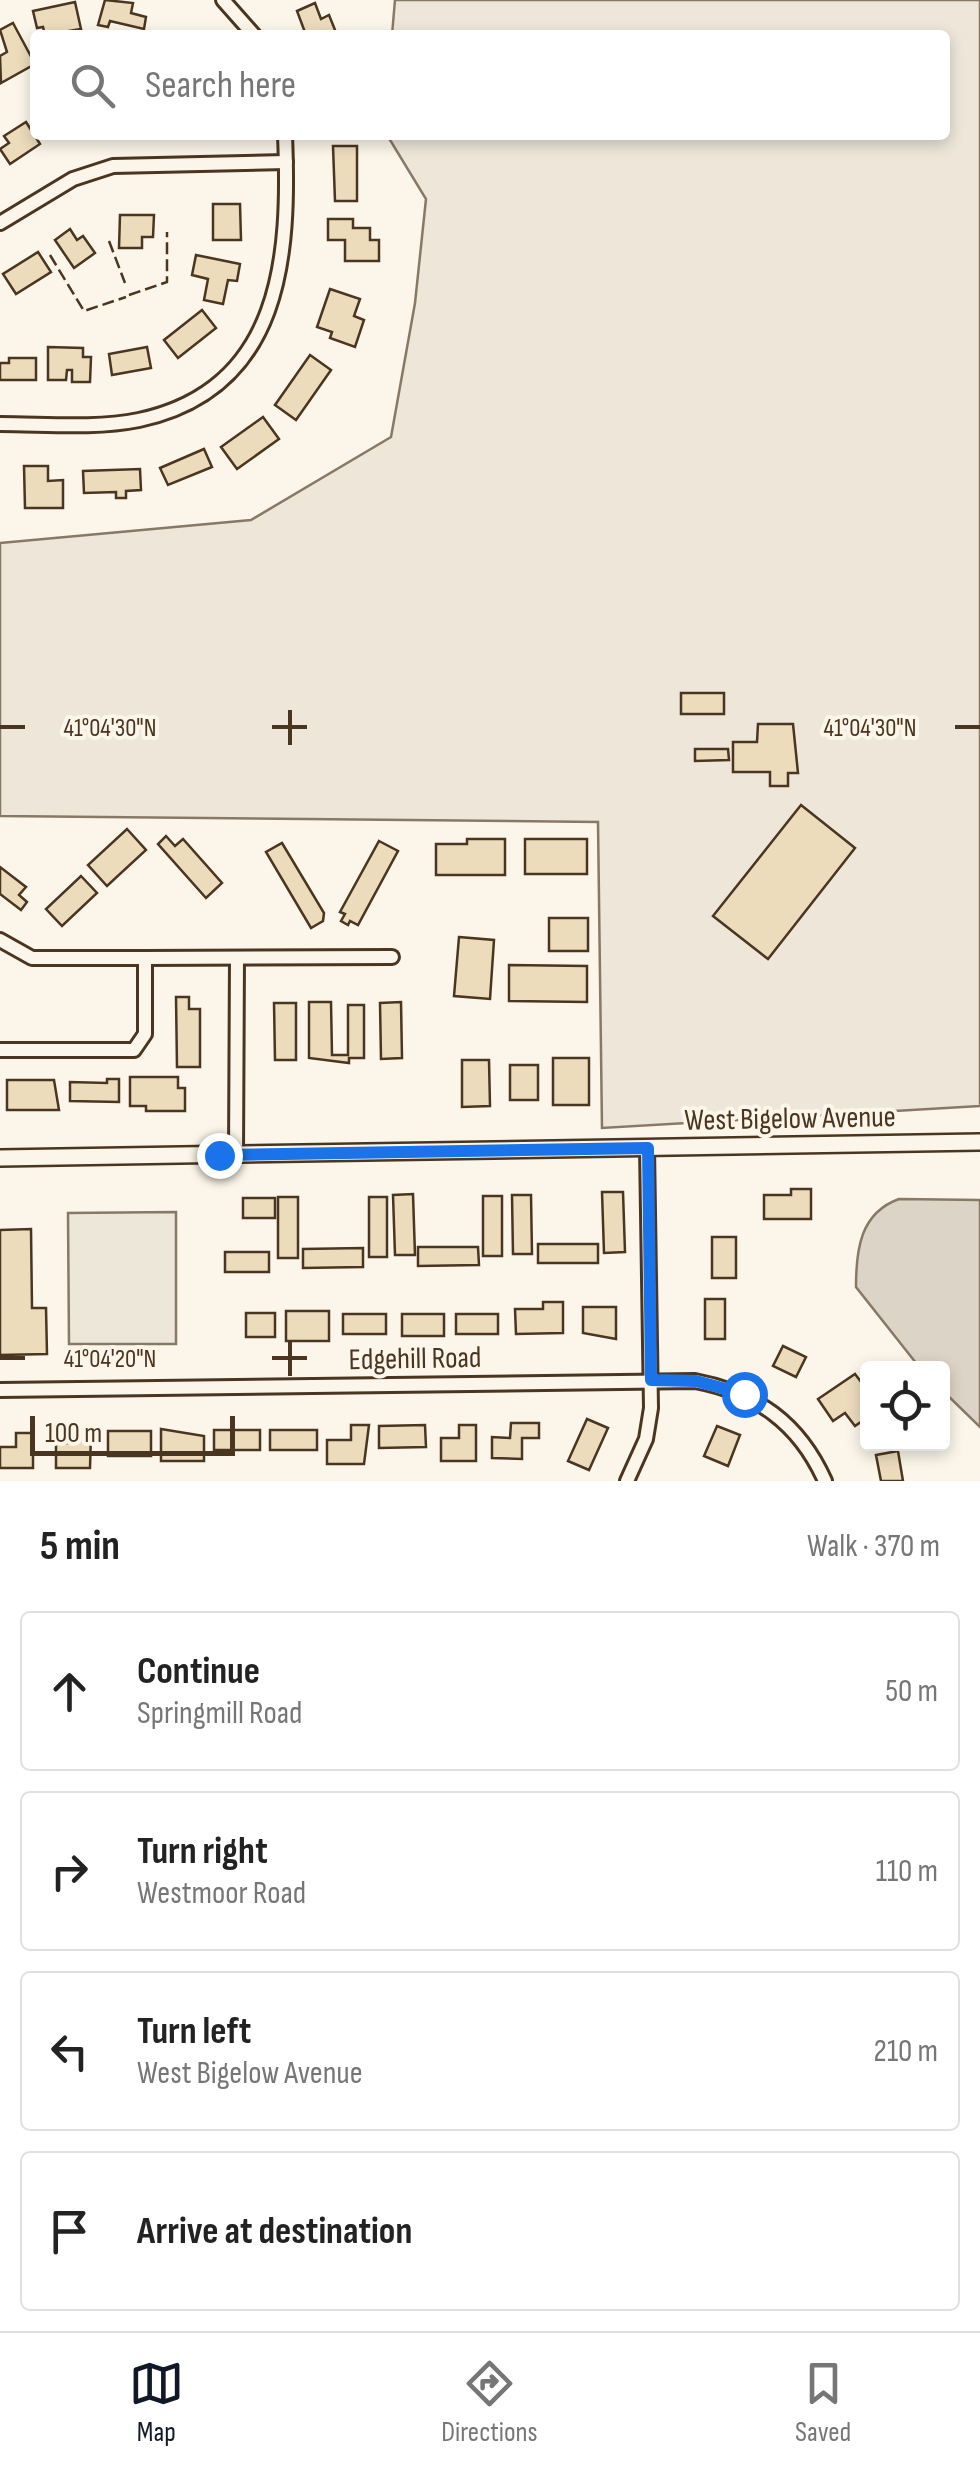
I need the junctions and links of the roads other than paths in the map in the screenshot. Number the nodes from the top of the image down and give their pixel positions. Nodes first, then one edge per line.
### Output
1 (223, 0) edge
2 (250, 30) edge
3 (285, 140) edge
4 (286, 162) junction
5 (0, 222) edge
6 (0, 424) edge
7 (0, 940) edge
8 (392, 957) dead end
9 (144, 958) junction
10 (237, 958) junction
11 (0, 1050) edge
12 (980, 1142) edge
13 (648, 1148) junction
14 (236, 1155) junction
15 (0, 1158) edge
16 (651, 1380) junction
17 (0, 1390) edge
18 (628, 1481) edge
19 (825, 1481) edge

1 - 2 street
3 - 4 street
4 - 5 street
4 - 6 street
7 - 9 street
8 - 10 street
9 - 10 street
9 - 11 street
10 - 14 street
12 - 13 street, West Bigelow Avenue
13 - 14 street, West Bigelow Avenue
13 - 16 street
14 - 15 street, West Bigelow Avenue
16 - 17 street, Edgehill Road
16 - 18 street
16 - 19 street, Edgehill Road

